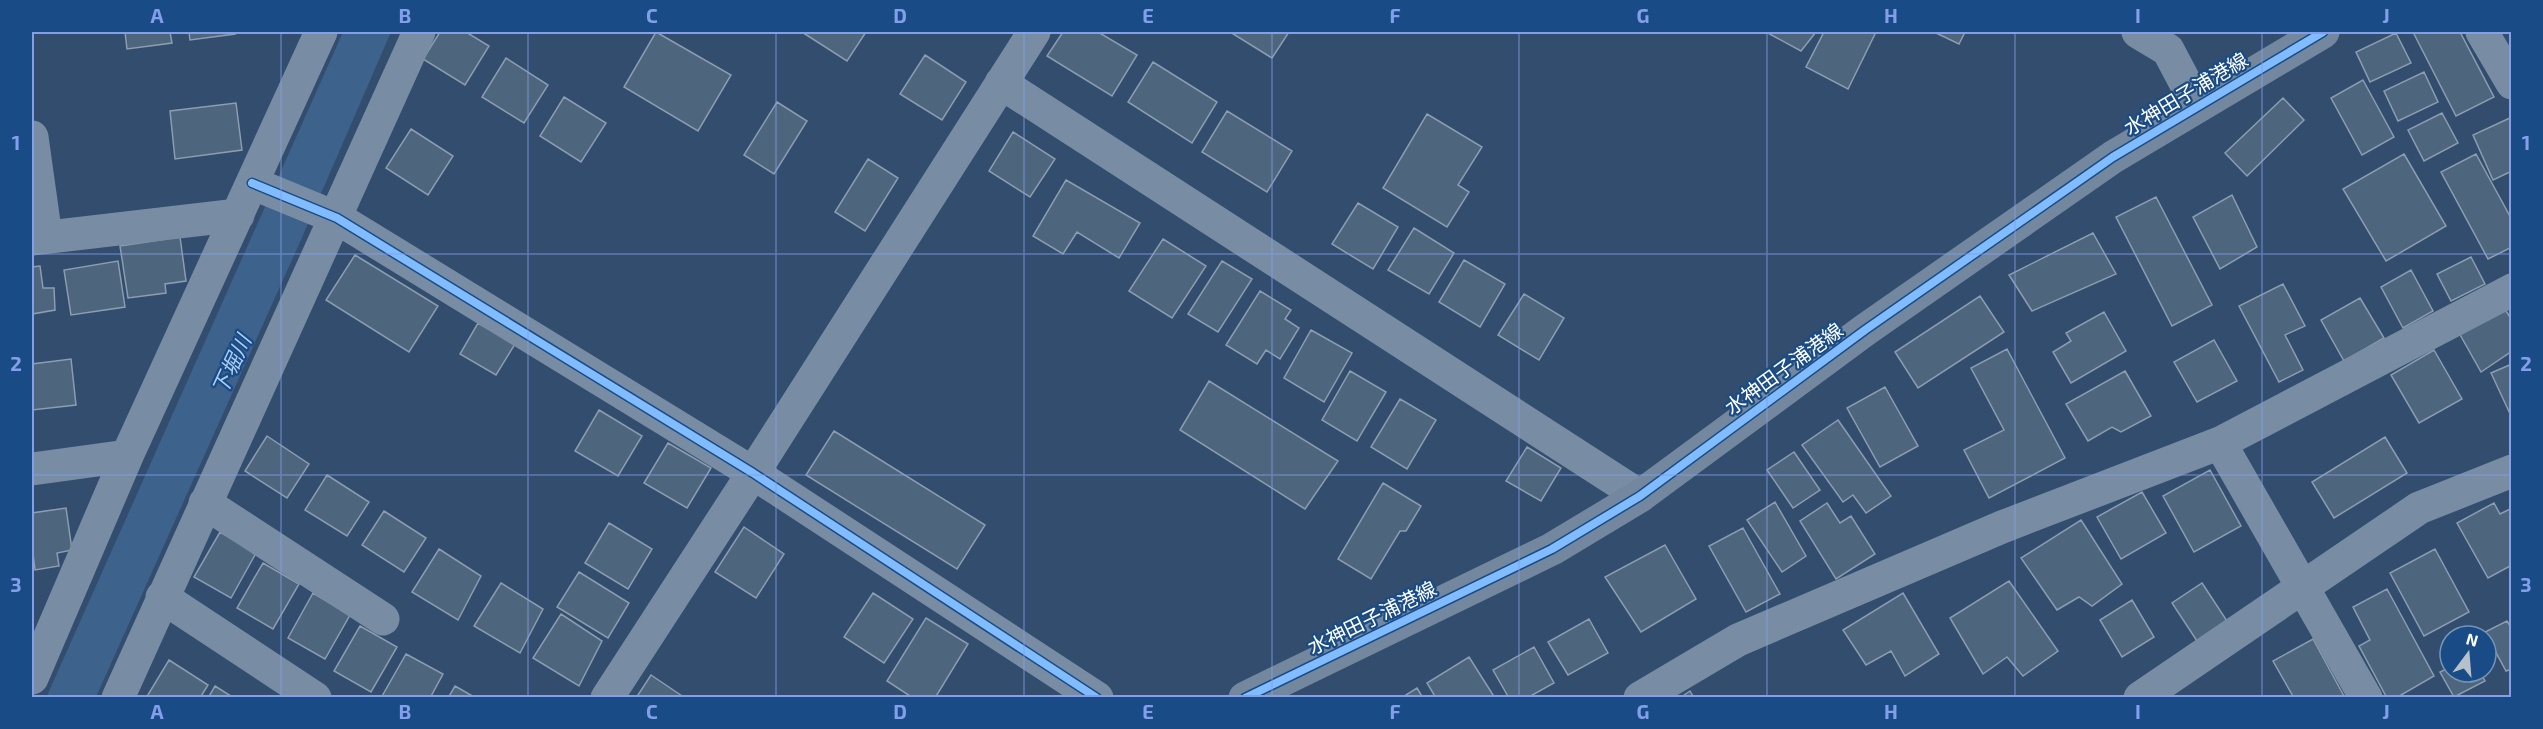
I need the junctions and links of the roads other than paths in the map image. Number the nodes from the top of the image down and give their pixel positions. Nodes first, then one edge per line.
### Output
1 (321, 32) edge
2 (419, 32) edge
3 (1034, 32) edge
4 (2138, 32) edge
5 (2323, 32) edge
6 (2482, 32) edge
7 (2165, 41) edge
8 (1001, 83) junction
9 (2511, 83) edge
10 (2197, 105) junction
11 (32, 137) edge
12 (252, 183) junction
13 (238, 215) junction
14 (336, 218) junction
15 (39, 238) edge
16 (2511, 290) edge
17 (2220, 443) junction
18 (128, 456) junction
19 (32, 469) edge
20 (2511, 471) edge
21 (753, 473) junction
22 (1640, 496) junction
23 (206, 503) junction
24 (2302, 586) junction
25 (162, 597) junction
26 (384, 620) dead end
27 (32, 678) edge
28 (118, 698) edge
29 (315, 698) edge
30 (607, 698) edge
31 (1097, 698) edge
32 (1245, 698) edge
33 (1640, 698) edge
34 (2140, 698) edge
35 (2366, 698) edge

1 - 12 street
2 - 14 street
3 - 8 street
4 - 7 street
5 - 10 main road, 水神田子浦港線
6 - 9 street
7 - 10 street
8 - 21 street
8 - 22 street
10 - 22 main road, 水神田子浦港線
11 - 15 street
12 - 13 street
12 - 14 street
13 - 15 street
13 - 18 street
14 - 21 street
14 - 23 street
16 - 17 street
17 - 24 street
17 - 33 street
18 - 19 street
18 - 27 street
20 - 24 street
21 - 30 street
21 - 31 street
22 - 32 main road, 水神田子浦港線
23 - 25 street
23 - 26 street
24 - 34 street
24 - 35 street
25 - 28 street
25 - 29 street

